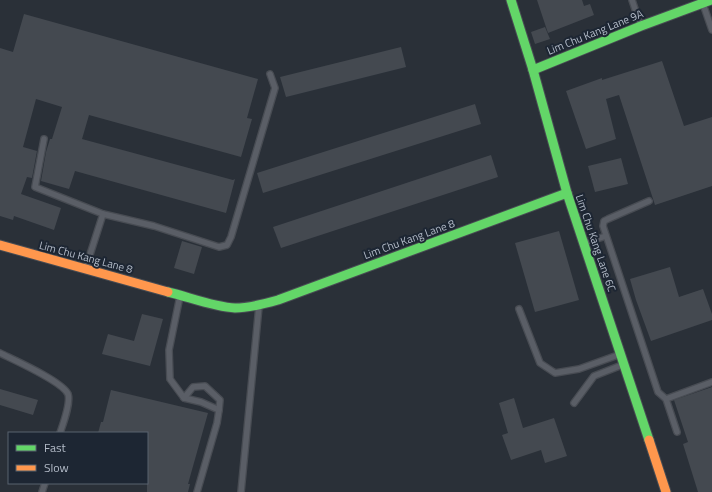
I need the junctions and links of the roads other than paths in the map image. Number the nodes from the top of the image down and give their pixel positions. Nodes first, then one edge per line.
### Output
1 (511, 0) edge
2 (632, 0) edge
3 (707, 1) edge
4 (641, 26) junction
5 (712, 30) edge
6 (533, 70) junction
7 (270, 74) dead end
8 (44, 139) dead end
9 (567, 193) junction
10 (649, 201) dead end
11 (103, 214) junction
12 (606, 236) junction
13 (584, 244) junction
14 (0, 245) edge
15 (85, 269) junction
16 (180, 295) junction
17 (259, 306) junction
18 (520, 309) dead end
19 (0, 353) edge
20 (620, 354) junction
21 (624, 365) junction
22 (712, 382) edge
23 (184, 398) junction
24 (666, 399) junction
25 (574, 403) dead end
26 (219, 410) junction
27 (60, 432) edge
28 (677, 432) dead end
29 (197, 492) edge
30 (241, 492) edge
31 (666, 492) edge

1 - 6 street, Lim Chu Kang Lane 6C
2 - 4 lane
3 - 4 street, Lim Chu Kang Lane 9A
3 - 5 lane
4 - 6 street, Lim Chu Kang Lane 9A
6 - 9 street, Lim Chu Kang Lane 6C
7 - 11 lane
8 - 11 lane
9 - 13 street, Lim Chu Kang Lane 6C
9 - 17 street, Lim Chu Kang Lane 8
10 - 12 lane
11 - 15 lane
12 - 13 lane
12 - 24 lane
13 - 20 street, Lim Chu Kang Lane 6C
14 - 15 street, Lim Chu Kang Lane 8
15 - 16 street, Lim Chu Kang Lane 8
16 - 17 street, Lim Chu Kang Lane 8
16 - 23 lane
17 - 30 lane
18 - 20 lane
19 - 27 lane
20 - 21 street, Lim Chu Kang Lane 6C
21 - 25 lane
21 - 31 street, Lim Chu Kang Lane 6C
22 - 24 lane
23 - 26 lane
23 - 26 lane
24 - 28 lane
26 - 29 lane

